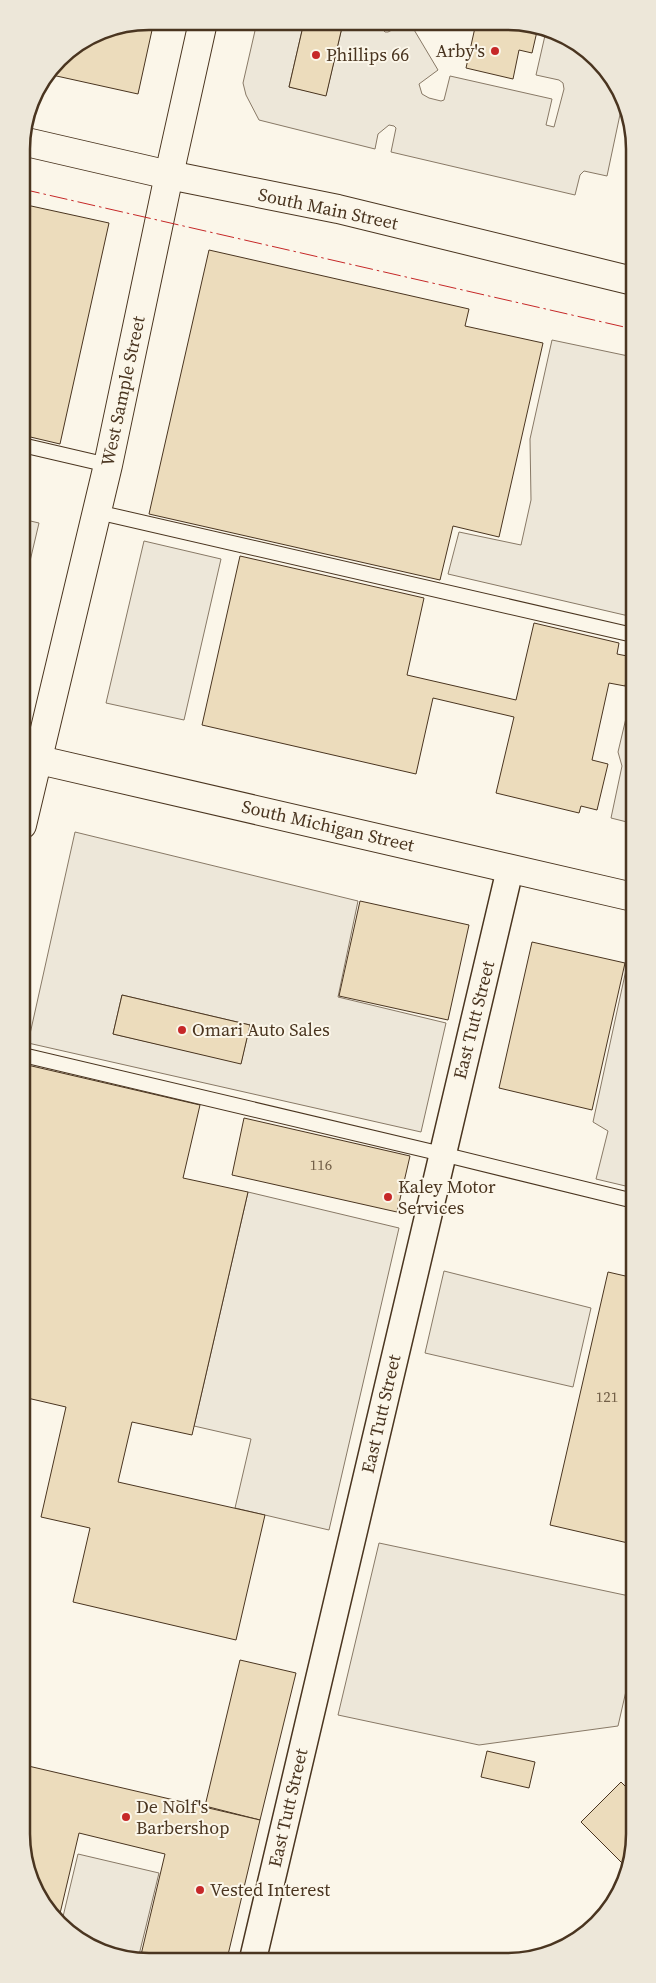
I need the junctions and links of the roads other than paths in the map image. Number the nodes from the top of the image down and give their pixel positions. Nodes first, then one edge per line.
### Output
1 (201, 30) edge
2 (30, 143) edge
3 (169, 175) junction
4 (626, 281) edge
5 (30, 448) edge
6 (108, 465) junction
7 (97, 512) junction
8 (626, 632) edge
9 (30, 758) edge
10 (510, 869) junction
11 (626, 895) edge
12 (30, 1057) edge
13 (442, 1154) junction
14 (626, 1199) edge
15 (254, 1953) edge

1 - 3 main road, West Sample Street
2 - 3 main road, South Main Street
3 - 4 main road, South Main Street
3 - 6 main road, West Sample Street
5 - 6 lane
6 - 7 main road, West Sample Street
7 - 8 lane
7 - 9 main road, West Sample Street
9 - 10 main road, South Michigan Street
10 - 11 main road, South Michigan Street
10 - 13 street, East Tutt Street
12 - 13 lane
13 - 14 lane
13 - 15 street, East Tutt Street

